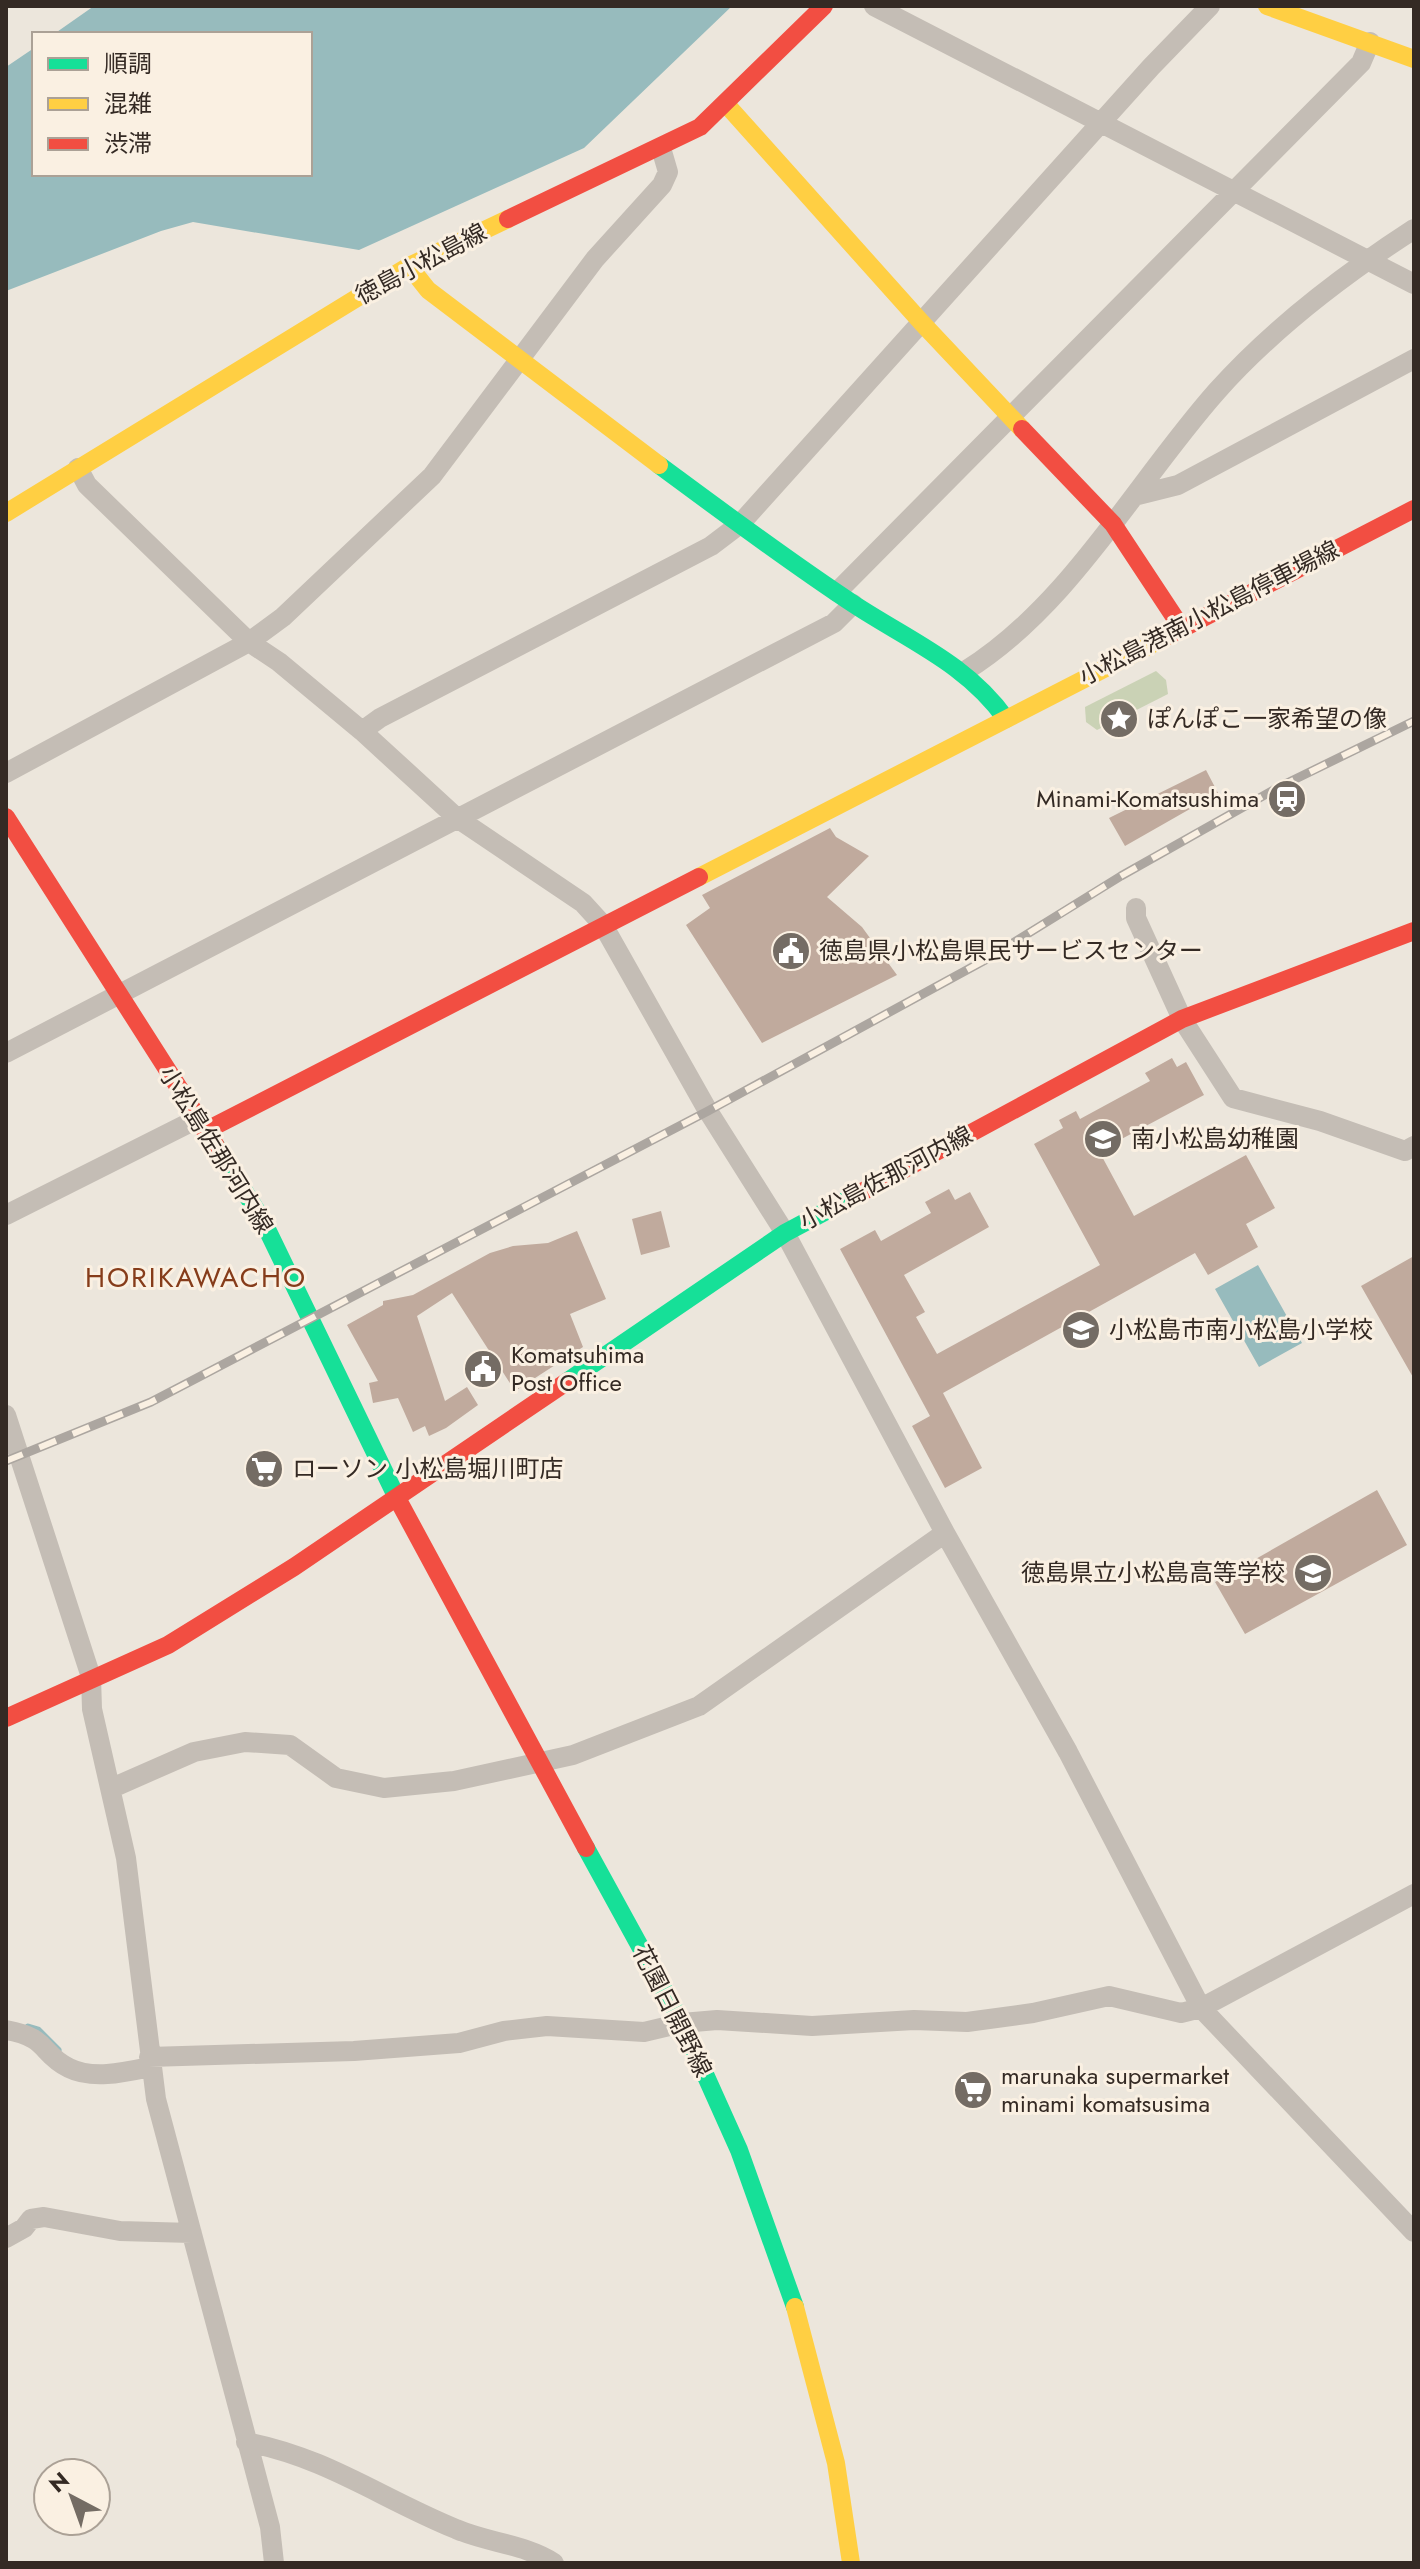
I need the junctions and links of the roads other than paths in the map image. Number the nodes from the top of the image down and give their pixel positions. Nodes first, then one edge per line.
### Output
1 (824, 6) edge
2 (874, 6) edge
3 (1210, 6) edge
4 (1267, 6) edge
5 (1370, 42) junction
6 (1414, 59) edge
7 (725, 103) junction
8 (1100, 123) junction
9 (661, 148) junction
10 (1235, 192) junction
11 (1414, 229) edge
12 (1364, 261) junction
13 (409, 266) junction
14 (1414, 284) edge
15 (922, 323) junction
16 (517, 359) junction
17 (1414, 359) edge
18 (1010, 416) junction
19 (78, 468) junction
20 (1138, 495) junction
21 (1414, 509) edge
22 (6, 513) edge
23 (740, 524) junction
24 (1113, 524) junction
25 (845, 598) junction
26 (1181, 627) junction
27 (249, 642) junction
28 (965, 671) junction
29 (1006, 719) junction
30 (362, 731) junction
31 (6, 773) edge
32 (6, 817) edge
33 (457, 818) junction
34 (1136, 908) dead end
35 (603, 925) junction
36 (1414, 931) edge
37 (119, 996) junction
38 (1182, 1019) junction
39 (6, 1053) edge
40 (201, 1125) junction
41 (1414, 1146) edge
42 (6, 1215) edge
43 (785, 1233) junction
44 (6, 1415) edge
45 (397, 1498) junction
46 (945, 1533) junction
47 (91, 1677) junction
48 (6, 1718) edge
49 (541, 1761) junction
50 (112, 1788) junction
51 (1414, 1894) edge
52 (1201, 2008) junction
53 (682, 2023) junction
54 (6, 2030) edge
55 (150, 2062) junction
56 (1414, 2232) edge
57 (192, 2233) junction
58 (6, 2238) edge
59 (246, 2442) junction
60 (274, 2563) edge
61 (554, 2563) edge
62 (851, 2563) edge

1 - 7 main road, 徳島小松島線
2 - 8 street
3 - 8 street
4 - 5 main road
5 - 6 main road
5 - 10 street
7 - 9 main road, 徳島小松島線
7 - 15 main road
8 - 10 street
8 - 15 street
9 - 13 main road, 徳島小松島線
9 - 16 street
10 - 12 street
10 - 18 street
11 - 12 street
12 - 14 street
12 - 20 street
13 - 16 main road
13 - 19 main road, 徳島小松島線
15 - 18 main road
15 - 23 street
16 - 23 main road
16 - 27 street
17 - 20 street
18 - 24 main road
18 - 25 street
19 - 22 main road, 徳島小松島線
19 - 27 street
20 - 24 street
21 - 26 main road, 小松島港南小松島停車場線
23 - 25 main road
23 - 30 street
24 - 26 main road
24 - 28 street
25 - 28 main road
25 - 33 street
26 - 29 main road, 小松島港南小松島停車場線
27 - 30 street
27 - 31 street
28 - 29 main road
29 - 35 main road, 小松島港南小松島停車場線
30 - 33 street
32 - 37 main road, 小松島佐那河内線
33 - 35 street
33 - 37 street
34 - 38 street
35 - 40 main road, 小松島港南小松島停車場線
35 - 43 street
36 - 38 main road, 小松島佐那河内線
37 - 39 street
37 - 40 main road, 小松島佐那河内線
38 - 41 street
38 - 43 main road, 小松島佐那河内線
40 - 42 street
40 - 45 main road, 小松島佐那河内線
43 - 45 main road, 小松島佐那河内線
43 - 46 street
44 - 47 street
45 - 47 main road, 小松島佐那河内線
45 - 49 main road, 花園日開野線
46 - 49 street
46 - 52 street
47 - 48 main road, 小松島佐那河内線
47 - 50 street
49 - 50 street
49 - 53 main road, 花園日開野線
50 - 55 street
51 - 52 street
52 - 53 street
52 - 56 street
53 - 55 street
53 - 62 main road, 花園日開野線
54 - 55 street
55 - 57 street
57 - 58 street
57 - 59 street
59 - 60 street
59 - 61 street

